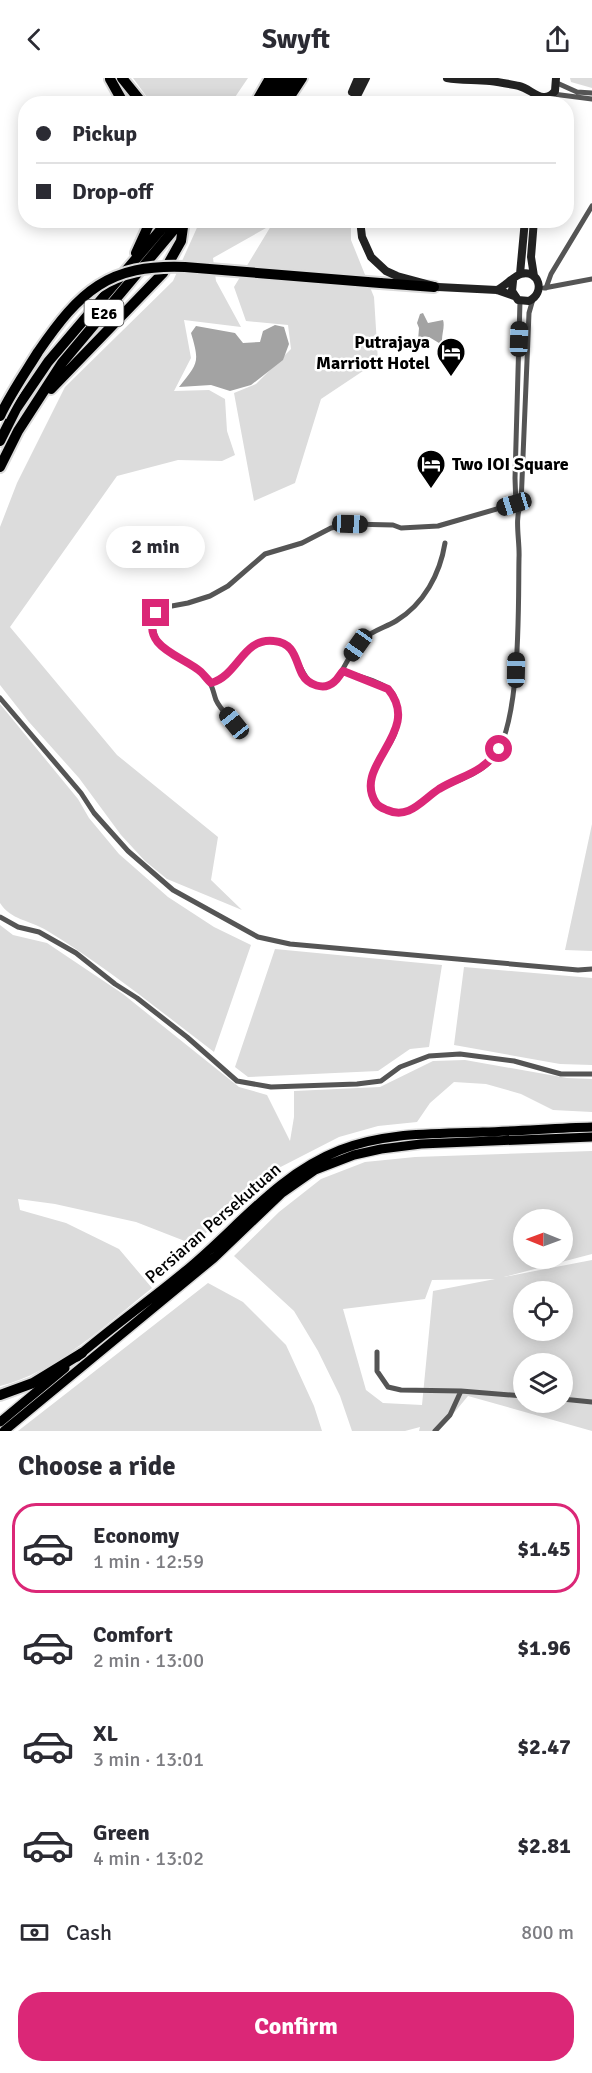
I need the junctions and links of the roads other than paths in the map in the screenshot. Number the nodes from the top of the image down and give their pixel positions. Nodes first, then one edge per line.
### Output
1 (116, 78) edge
2 (270, 78) edge
3 (280, 78) edge
4 (447, 78) edge
5 (298, 80) edge
6 (365, 80) edge
7 (556, 80) edge
8 (592, 93) edge
9 (122, 96) edge
10 (128, 96) edge
11 (135, 96) edge
12 (260, 96) edge
13 (269, 96) edge
14 (283, 96) edge
15 (289, 96) edge
16 (353, 96) edge
17 (357, 96) edge
18 (536, 96) edge
19 (551, 96) edge
20 (574, 99) edge
21 (592, 99) edge
22 (592, 206) edge
23 (148, 228) edge
24 (162, 228) edge
25 (176, 228) edge
26 (182, 228) edge
27 (361, 228) edge
28 (527, 228) edge
29 (530, 228) edge
30 (528, 232) junction
31 (129, 267) junction
32 (534, 276) junction
33 (517, 277) junction
34 (592, 279) edge
35 (434, 286) junction
36 (543, 288) junction
37 (497, 290) junction
38 (517, 298) junction
39 (533, 299) junction
40 (32, 409) junction
41 (0, 416) edge
42 (0, 441) edge
43 (0, 467) edge
44 (514, 504) junction
45 (521, 504) junction
46 (518, 511) junction
47 (445, 543) dead end
48 (343, 671) junction
49 (211, 683) junction
50 (0, 698) edge
51 (234, 723) dead end
52 (0, 917) edge
53 (592, 969) edge
54 (592, 1074) edge
55 (592, 1127) edge
56 (592, 1137) edge
57 (236, 1232) junction
58 (187, 1276) junction
59 (377, 1352) dead end
60 (82, 1353) junction
61 (461, 1391) junction
62 (0, 1395) edge
63 (513, 1395) edge
64 (573, 1400) edge
65 (592, 1401) edge
66 (6, 1421) edge
67 (4, 1431) edge
68 (435, 1431) edge

1 - 9 highway
1 - 10 highway
1 - 11 highway
2 - 12 highway
3 - 13 highway
4 - 18 street
5 - 14 highway
5 - 15 highway
6 - 16 street
6 - 17 street
7 - 8 street
7 - 19 street
20 - 21 street
22 - 36 street
23 - 31 highway
24 - 31 highway, E26
25 - 40 highway, E26
26 - 40 highway
27 - 35 street
28 - 30 street
29 - 30 street
30 - 32 street
30 - 33 street
31 - 42 highway, E26
32 - 33 street
32 - 36 street
33 - 37 street
33 - 38 street
34 - 36 street
35 - 37 street
35 - 41 highway, bridge
36 - 39 street
37 - 38 street
38 - 39 street
38 - 44 street
39 - 45 street
40 - 43 highway, E26
44 - 45 street
44 - 46 street
44 - 49 street
45 - 46 street
46 - 48 street
47 - 48 street
48 - 49 street
49 - 51 street
50 - 53 street
52 - 54 street
55 - 57 main road, Persiaran Persekutuan
56 - 57 main road, Persiaran Persekutuan
57 - 58 main road, Persiaran Persekutuan
58 - 60 main road, Persiaran Persekutuan
58 - 66 main road, Persiaran Persekutuan
59 - 61 street
60 - 62 highway
60 - 66 main road, Persiaran Persekutuan
61 - 63 street
61 - 68 street
64 - 65 street
66 - 67 main road, Persiaran Persekutuan

